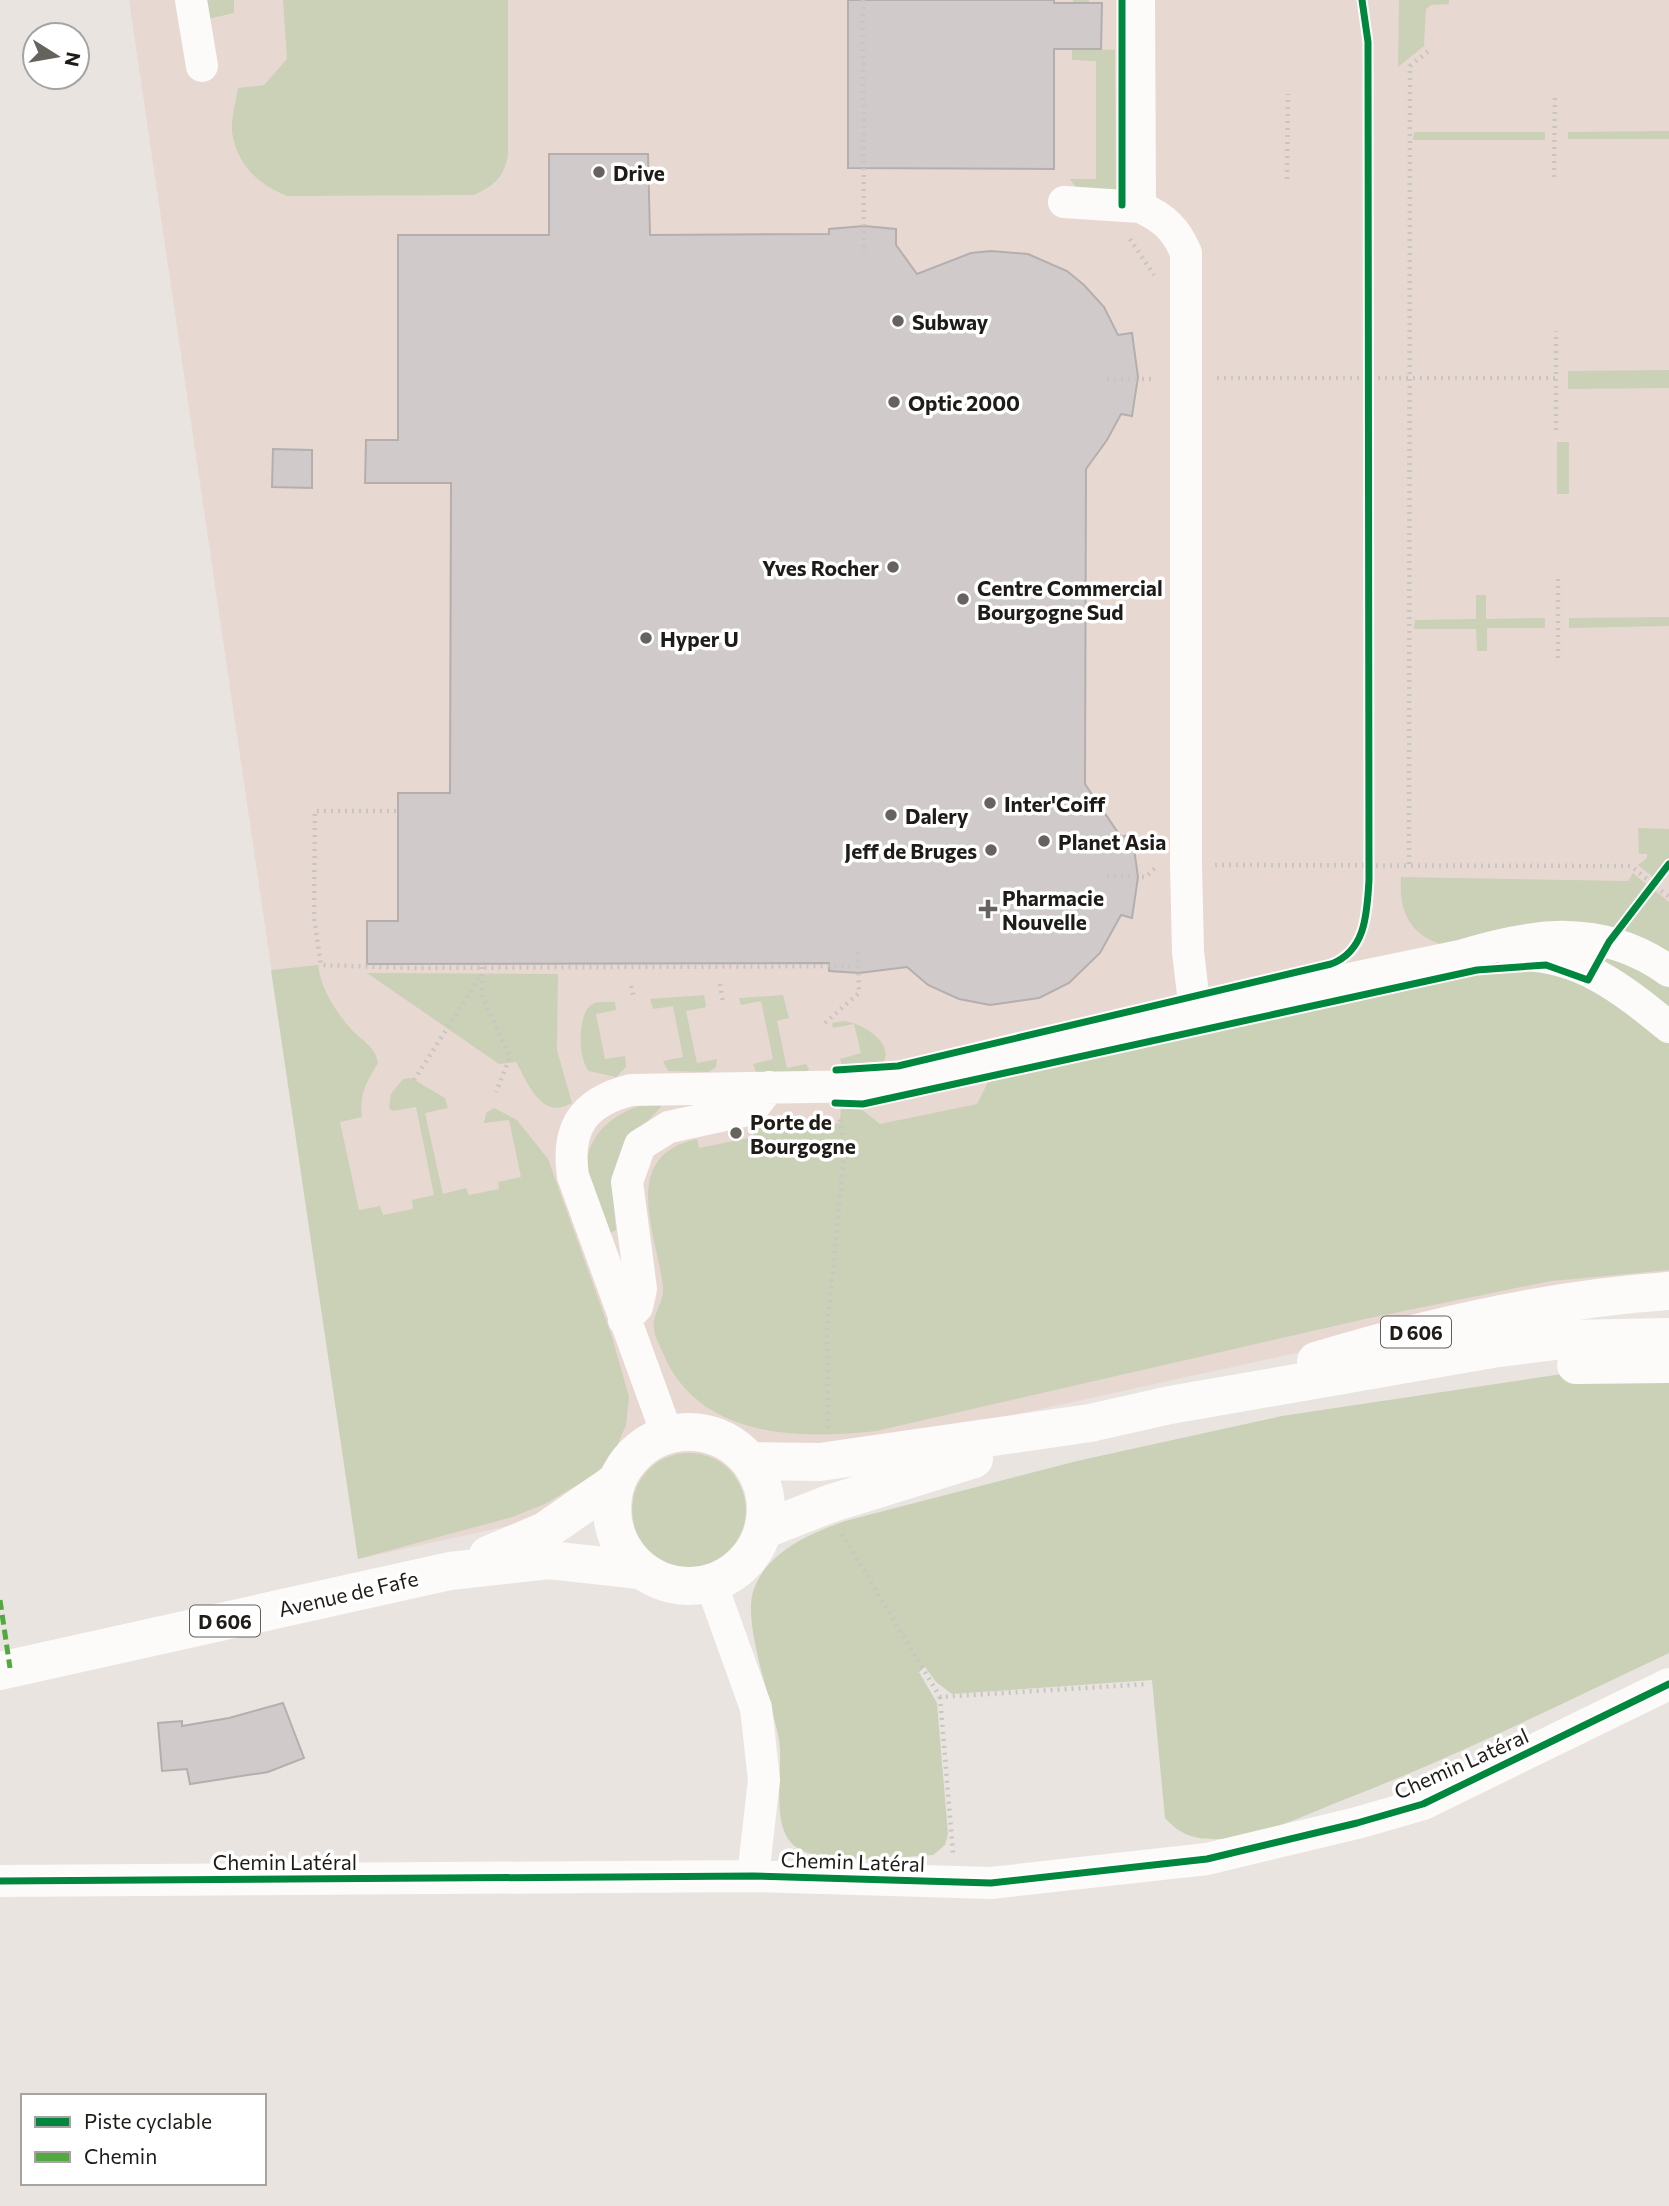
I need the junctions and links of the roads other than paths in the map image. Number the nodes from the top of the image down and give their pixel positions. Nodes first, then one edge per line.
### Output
1 (191, 0) edge
2 (1139, 0) edge
3 (202, 66) dead end
4 (1064, 202) dead end
5 (1140, 207) junction
6 (1460, 956) junction
7 (1669, 971) edge
8 (1195, 1012) junction
9 (1669, 1027) edge
10 (769, 1087) junction
11 (1669, 1291) edge
12 (624, 1320) junction
13 (1669, 1336) edge
14 (1669, 1364) edge
15 (1410, 1366) junction
16 (1170, 1405) junction
17 (1090, 1423) junction
18 (667, 1434) junction
19 (750, 1461) junction
20 (616, 1482) junction
21 (763, 1530) junction
22 (640, 1570) junction
23 (450, 1571) junction
24 (711, 1583) junction
25 (0, 1671) edge
26 (1669, 1684) edge
27 (752, 1876) junction
28 (0, 1881) edge

1 - 3 street
2 - 5 street
4 - 5 street
5 - 8 street
6 - 7 street
6 - 8 street
6 - 9 street
8 - 10 street
10 - 12 street
10 - 12 street
11 - 16 main road, D 606
12 - 18 street
13 - 15 main road, D 606
14 - 15 main road, D 606
15 - 16 main road, D 606
16 - 17 main road, D 606
17 - 19 main road, D 606
17 - 21 main road, D 606
18 - 19 main road
18 - 20 main road
19 - 21 main road
20 - 22 main road
20 - 23 main road, Avenue de Fafe / D 606
21 - 24 main road
22 - 23 main road, Avenue de Fafe / D 606
22 - 24 main road
23 - 25 main road, Avenue de Fafe / D 606
24 - 27 street
26 - 27 street, Chemin Latéral
27 - 28 street, Chemin Latéral

